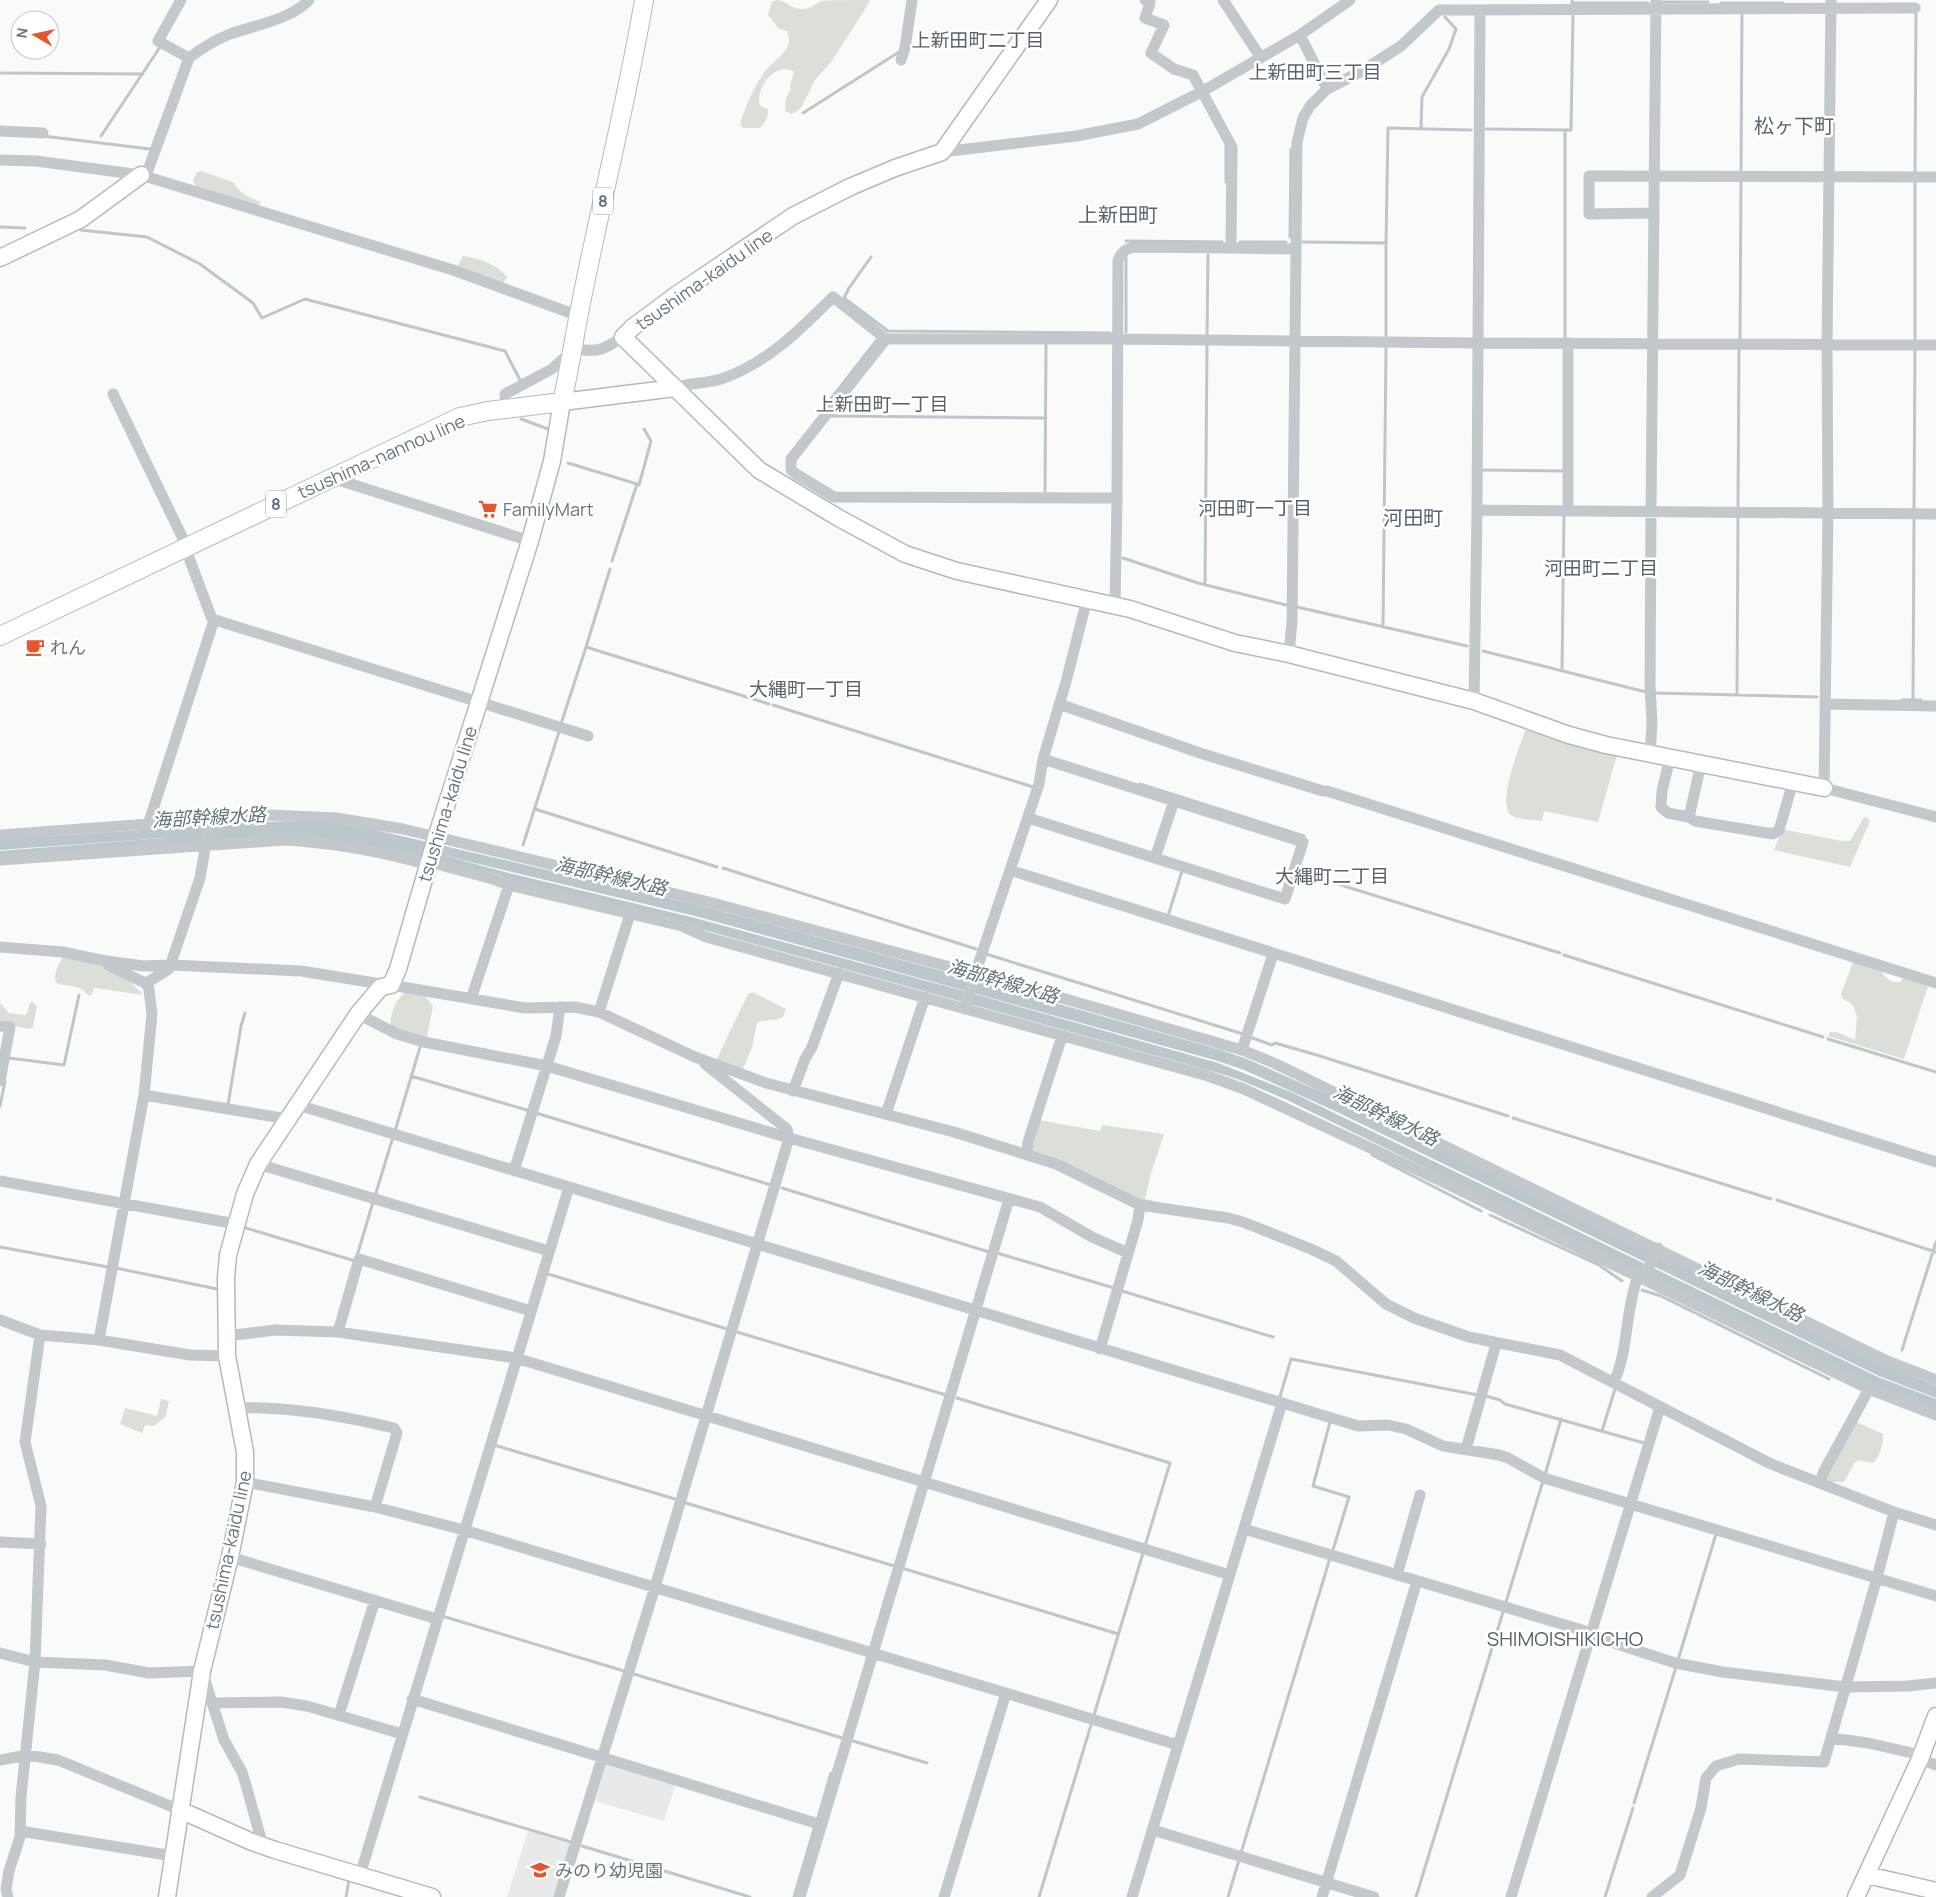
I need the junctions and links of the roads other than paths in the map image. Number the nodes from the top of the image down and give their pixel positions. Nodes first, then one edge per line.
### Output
1 (181, 0) edge
2 (309, 0) edge
3 (644, 0) edge
4 (912, 0) edge
5 (1049, 0) edge
6 (1145, 0) edge
7 (1223, 0) edge
8 (1350, 0) edge
9 (1655, 4) edge
10 (1715, 4) edge
11 (1831, 4) edge
12 (1915, 8) dead end
13 (1480, 11) junction
14 (1300, 35) junction
15 (190, 58) junction
16 (1261, 58) junction
17 (901, 60) dead end
18 (1327, 89) junction
19 (1203, 91) junction
20 (0, 131) edge
21 (43, 133) dead end
22 (942, 152) junction
23 (0, 160) edge
24 (140, 176) junction
25 (1654, 176) junction
26 (1829, 177) junction
27 (1936, 177) edge
28 (1654, 213) junction
29 (1231, 248) junction
30 (1296, 249) junction
31 (0, 258) edge
32 (579, 316) junction
33 (623, 337) junction
34 (886, 339) junction
35 (1118, 339) junction
36 (1295, 341) junction
37 (1477, 344) junction
38 (1568, 344) junction
39 (1652, 344) junction
40 (1827, 345) junction
41 (1936, 345) edge
42 (574, 348) junction
43 (675, 388) junction
44 (113, 394) dead end
45 (562, 402) junction
46 (506, 409) junction
47 (331, 478) junction
48 (1117, 498) junction
49 (1477, 510) junction
50 (1568, 510) junction
51 (1651, 511) junction
52 (1828, 513) junction
53 (1936, 514) edge
54 (530, 541) junction
55 (186, 547) junction
56 (1087, 599) junction
57 (1115, 606) junction
58 (214, 620) junction
59 (0, 636) edge
60 (1289, 654) junction
61 (1474, 701) junction
62 (478, 703) junction
63 (1059, 704) junction
64 (1825, 704) junction
65 (1936, 706) edge
66 (588, 736) dead end
67 (1650, 755) junction
68 (1670, 758) junction
69 (1043, 759) junction
70 (1701, 764) junction
71 (1793, 782) junction
72 (1824, 788) junction
73 (1174, 801) junction
74 (1689, 817) junction
75 (1028, 818) junction
76 (1936, 818) edge
77 (209, 822) junction
78 (148, 825) junction
79 (0, 834) edge
80 (436, 840) junction
81 (205, 845) junction
82 (1156, 858) junction
83 (0, 860) edge
84 (429, 864) junction
85 (1010, 870) junction
86 (509, 886) junction
87 (630, 914) junction
88 (0, 947) edge
89 (1273, 954) junction
90 (100, 960) junction
91 (171, 965) junction
92 (839, 973) junction
93 (975, 974) junction
94 (1936, 983) edge
95 (147, 986) junction
96 (386, 986) junction
97 (925, 997) junction
98 (471, 999) junction
99 (560, 1007) junction
100 (965, 1008) junction
101 (599, 1012) junction
102 (358, 1014) junction
103 (0, 1026) edge
104 (1062, 1036) junction
105 (1242, 1050) junction
106 (695, 1057) junction
107 (547, 1066) junction
108 (0, 1081) edge
109 (793, 1091) junction
110 (144, 1095) junction
111 (298, 1105) junction
112 (886, 1114) junction
113 (288, 1120) junction
114 (789, 1138) junction
115 (1027, 1154) junction
116 (1936, 1162) edge
117 (258, 1164) junction
118 (514, 1171) junction
119 (0, 1181) edge
120 (569, 1188) junction
121 (1009, 1199) junction
122 (124, 1204) junction
123 (1140, 1205) junction
124 (236, 1224) junction
125 (758, 1245) junction
126 (1657, 1250) junction
127 (550, 1251) junction
128 (1128, 1254) junction
129 (1642, 1277) junction
130 (976, 1311) junction
131 (531, 1312) junction
132 (0, 1320) edge
133 (338, 1332) junction
134 (40, 1335) junction
135 (227, 1336) junction
136 (99, 1340) junction
137 (1496, 1344) junction
138 (1100, 1349) junction
139 (227, 1356) junction
140 (516, 1358) junction
141 (1936, 1380) edge
142 (1614, 1382) junction
143 (1870, 1390) junction
144 (1282, 1403) junction
145 (1660, 1406) junction
146 (236, 1408) junction
147 (1936, 1415) edge
148 (706, 1416) junction
149 (1466, 1449) junction
150 (245, 1482) junction
151 (925, 1482) junction
152 (1820, 1482) junction
153 (1420, 1495) dead end
154 (1631, 1503) junction
155 (375, 1507) junction
156 (1894, 1512) junction
157 (1936, 1525) edge
158 (1244, 1529) junction
159 (464, 1530) junction
160 (0, 1542) edge
161 (40, 1544) junction
162 (230, 1557) junction
163 (1230, 1575) junction
164 (1396, 1575) junction
165 (1877, 1578) junction
166 (1417, 1581) junction
167 (655, 1587) junction
168 (1936, 1596) edge
169 (375, 1600) junction
170 (437, 1618) junction
171 (1590, 1635) junction
172 (0, 1654) edge
173 (873, 1654) junction
174 (35, 1662) junction
175 (202, 1671) junction
176 (1936, 1683) edge
177 (1845, 1687) junction
178 (1006, 1693) junction
179 (412, 1700) junction
180 (214, 1706) junction
181 (196, 1712) junction
182 (339, 1715) junction
183 (1936, 1716) edge
184 (402, 1734) junction
185 (1831, 1738) junction
186 (1178, 1745) junction
187 (26, 1755) junction
188 (1921, 1757) junction
189 (603, 1759) junction
190 (0, 1760) edge
191 (1936, 1765) edge
192 (180, 1810) junction
193 (822, 1825) junction
194 (1153, 1830) junction
195 (20, 1831) junction
196 (263, 1846) junction
197 (173, 1856) junction
198 (360, 1875) junction
199 (1867, 1875) junction
200 (1326, 1883) junction
201 (1936, 1890) edge
202 (8, 1897) edge
203 (167, 1897) edge
204 (432, 1897) edge
205 (559, 1897) edge
206 (800, 1897) edge
207 (944, 1897) edge
208 (1132, 1897) edge
209 (1322, 1897) edge
210 (1374, 1897) edge
211 (1511, 1897) edge
212 (1652, 1897) edge
213 (1856, 1897) edge

1 - 15 street
2 - 15 street
3 - 32 main road, 8
4 - 17 street
5 - 22 main road
6 - 19 street
7 - 16 street
8 - 14 street
9 - 10 street
9 - 13 street
9 - 25 street
10 - 11 street
11 - 12 street
11 - 26 street
13 - 18 street
13 - 37 street
14 - 16 street
14 - 18 street
15 - 24 street
16 - 19 street
18 - 30 street
19 - 22 street
19 - 29 street
20 - 21 street
22 - 33 main road, tsushima-kaidu line
23 - 24 street
24 - 31 main road
24 - 32 street
25 - 26 street
25 - 28 street
25 - 28 street
26 - 27 street
26 - 40 street
28 - 39 street
29 - 30 street
29 - 35 street
30 - 36 street
32 - 42 main road, 8
33 - 42 street
33 - 43 main road, tsushima-kaidu line
34 - 35 street
34 - 43 street
34 - 48 street
35 - 36 street
35 - 48 street
36 - 37 street
36 - 60 street
37 - 38 street
37 - 49 street
38 - 39 street
38 - 50 street
39 - 40 street
39 - 51 street
40 - 41 street
40 - 52 street
42 - 45 main road, 8
42 - 46 street
43 - 45 main road
43 - 56 main road, tsushima-kaidu line
44 - 55 street
45 - 46 main road, tsushima-nannou line / 8
45 - 54 main road, tsushima-kaidu line
46 - 47 main road, tsushima-nannou line / 8
47 - 54 street
47 - 55 main road, tsushima-nannou line / 8
48 - 57 street
49 - 50 street
49 - 61 street
50 - 51 street
51 - 52 street
51 - 67 street
52 - 53 street
52 - 64 street
54 - 62 main road, tsushima-kaidu line
55 - 58 street
55 - 59 main road, tsushima-nannou line / 8
56 - 57 main road, tsushima-kaidu line
56 - 63 street
57 - 60 main road, tsushima-kaidu line
58 - 62 street
58 - 78 street
60 - 61 main road, tsushima-kaidu line
61 - 67 main road, tsushima-kaidu line
62 - 66 street
62 - 80 main road, tsushima-kaidu line
63 - 69 street
63 - 94 street
64 - 65 street
64 - 72 street
67 - 68 main road, tsushima-kaidu line
68 - 70 main road, tsushima-kaidu line
68 - 74 street
69 - 73 street
69 - 75 street
70 - 71 main road, tsushima-kaidu line
70 - 74 street
71 - 72 main road, tsushima-kaidu line
71 - 74 street
72 - 76 street
73 - 82 street
73 - 82 street
75 - 82 street
75 - 85 street
77 - 78 street
77 - 80 street
77 - 81 street
78 - 79 street
80 - 84 main road, tsushima-kaidu line
80 - 93 street
81 - 83 street
81 - 84 street
81 - 91 street
84 - 86 street
84 - 96 main road, tsushima-kaidu line
85 - 89 street
85 - 93 street
86 - 87 street
86 - 98 street
87 - 92 street
87 - 101 street
88 - 90 street
89 - 105 street
89 - 116 street
90 - 91 street
90 - 95 street
91 - 95 street
91 - 96 street
92 - 97 street
92 - 109 street
93 - 100 street
93 - 105 street
95 - 110 street
96 - 98 street
96 - 102 main road, tsushima-kaidu line
97 - 100 street
97 - 112 street
98 - 99 street
99 - 101 street
99 - 107 street
100 - 104 street
101 - 106 street
102 - 107 street
102 - 111 main road, tsushima-kaidu line
103 - 108 street
104 - 115 street
104 - 129 street
105 - 126 street
106 - 109 street
106 - 114 street
107 - 114 street
107 - 118 street
109 - 112 street
110 - 113 street
110 - 122 street
111 - 113 main road, tsushima-kaidu line
111 - 118 street
112 - 115 street
113 - 117 main road, tsushima-kaidu line
114 - 121 street
114 - 125 street
115 - 123 street
117 - 124 main road, tsushima-kaidu line
117 - 127 street
118 - 120 street
119 - 122 street
120 - 125 street
120 - 127 street
121 - 128 street
121 - 130 street
122 - 124 street
122 - 136 street
123 - 128 street
123 - 137 street
124 - 135 main road, tsushima-kaidu line
125 - 130 street
125 - 148 street
126 - 129 street
126 - 141 street
127 - 131 street
128 - 138 street
129 - 142 street
129 - 143 street
130 - 138 street
130 - 151 street
131 - 133 street
131 - 140 street
132 - 134 street
133 - 135 street
133 - 140 street
134 - 136 street
134 - 161 street
135 - 139 main road, tsushima-kaidu line
136 - 139 street
137 - 142 street
137 - 149 street
138 - 144 street
139 - 146 main road, tsushima-kaidu line
140 - 148 street
140 - 159 street
142 - 145 street
143 - 147 street
143 - 152 street
144 - 149 street
144 - 158 street
145 - 152 street
145 - 154 street
146 - 150 main road, tsushima-kaidu line
146 - 155 street
148 - 151 street
148 - 167 street
149 - 154 street
150 - 155 street
150 - 162 main road, tsushima-kaidu line
151 - 163 street
151 - 173 street
152 - 156 street
153 - 164 street
154 - 165 street
154 - 171 street
155 - 159 street
156 - 157 street
156 - 165 street
158 - 163 street
158 - 164 street
159 - 167 street
159 - 170 street
160 - 161 street
161 - 174 street
162 - 169 street
162 - 175 main road, tsushima-kaidu line
163 - 186 street
164 - 166 street
165 - 168 street
165 - 177 street
166 - 171 street
166 - 200 street
167 - 173 street
167 - 189 street
169 - 170 street
169 - 182 street
170 - 179 street
171 - 177 street
171 - 211 street
172 - 174 street
173 - 178 street
173 - 193 street
174 - 175 street
174 - 187 street
175 - 180 street
175 - 181 main road, tsushima-kaidu line
176 - 177 street
177 - 185 street
178 - 186 street
178 - 207 street
179 - 184 street
179 - 189 street
180 - 181 street
180 - 182 street
180 - 196 street
181 - 192 main road, tsushima-kaidu line
182 - 184 street
183 - 188 main road
184 - 198 street
185 - 188 street
185 - 212 street
186 - 194 street
187 - 190 street
187 - 192 street
187 - 195 street
188 - 191 street
188 - 199 main road
189 - 193 street
189 - 205 street
192 - 196 main road
192 - 197 main road, tsushima-kaidu line
193 - 206 street
194 - 200 street
194 - 208 street
195 - 197 street
195 - 202 street
196 - 198 main road
197 - 203 main road, tsushima-kaidu line
198 - 204 main road
199 - 201 main road
199 - 213 main road
200 - 209 street
200 - 210 street

